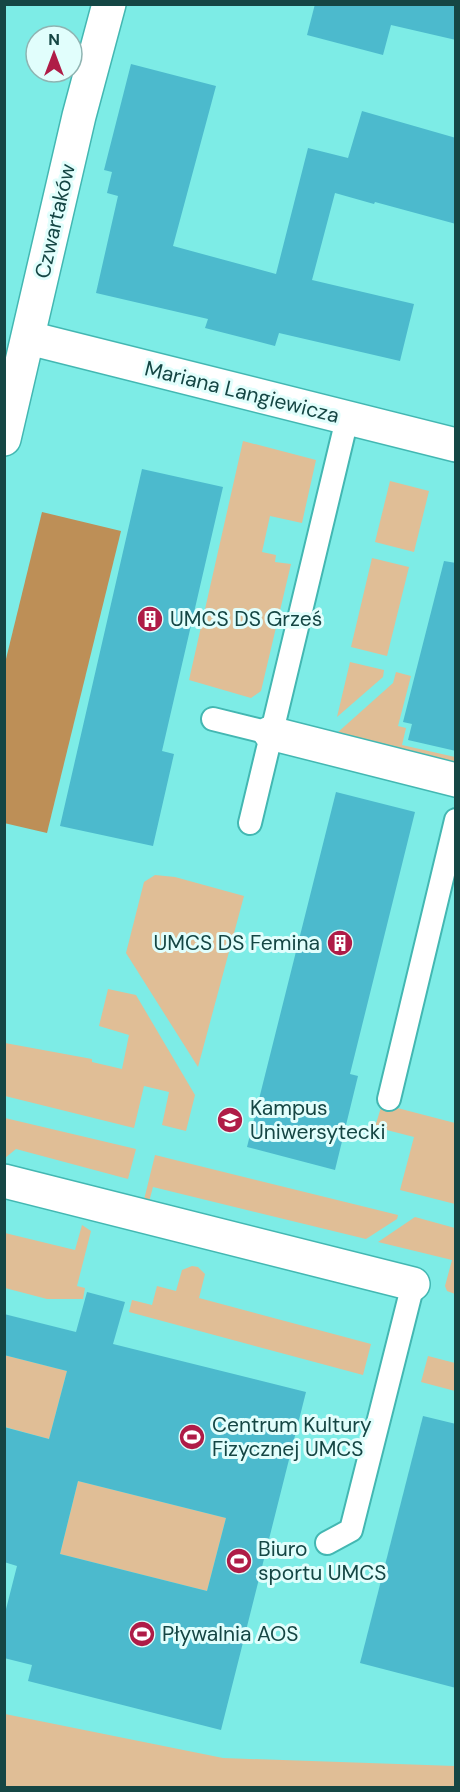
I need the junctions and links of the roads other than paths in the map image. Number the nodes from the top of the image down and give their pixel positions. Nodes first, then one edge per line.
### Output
1 (109, 4) edge
2 (29, 338) junction
3 (347, 418) junction
4 (7, 419) edge
5 (456, 446) edge
6 (213, 719) dead end
7 (270, 733) junction
8 (456, 780) edge
9 (456, 820) edge
10 (250, 823) dead end
11 (389, 1099) dead end
12 (4, 1181) edge
13 (413, 1284) joint
14 (327, 1543) dead end

1 - 2 street, Czwartaków
2 - 3 street, Mariana Langiewicza
2 - 4 street, Czwartaków
3 - 5 street, Mariana Langiewicza
3 - 7 lane
6 - 7 lane
7 - 8 street
7 - 10 lane
9 - 11 lane
12 - 13 street
13 - 14 lane

